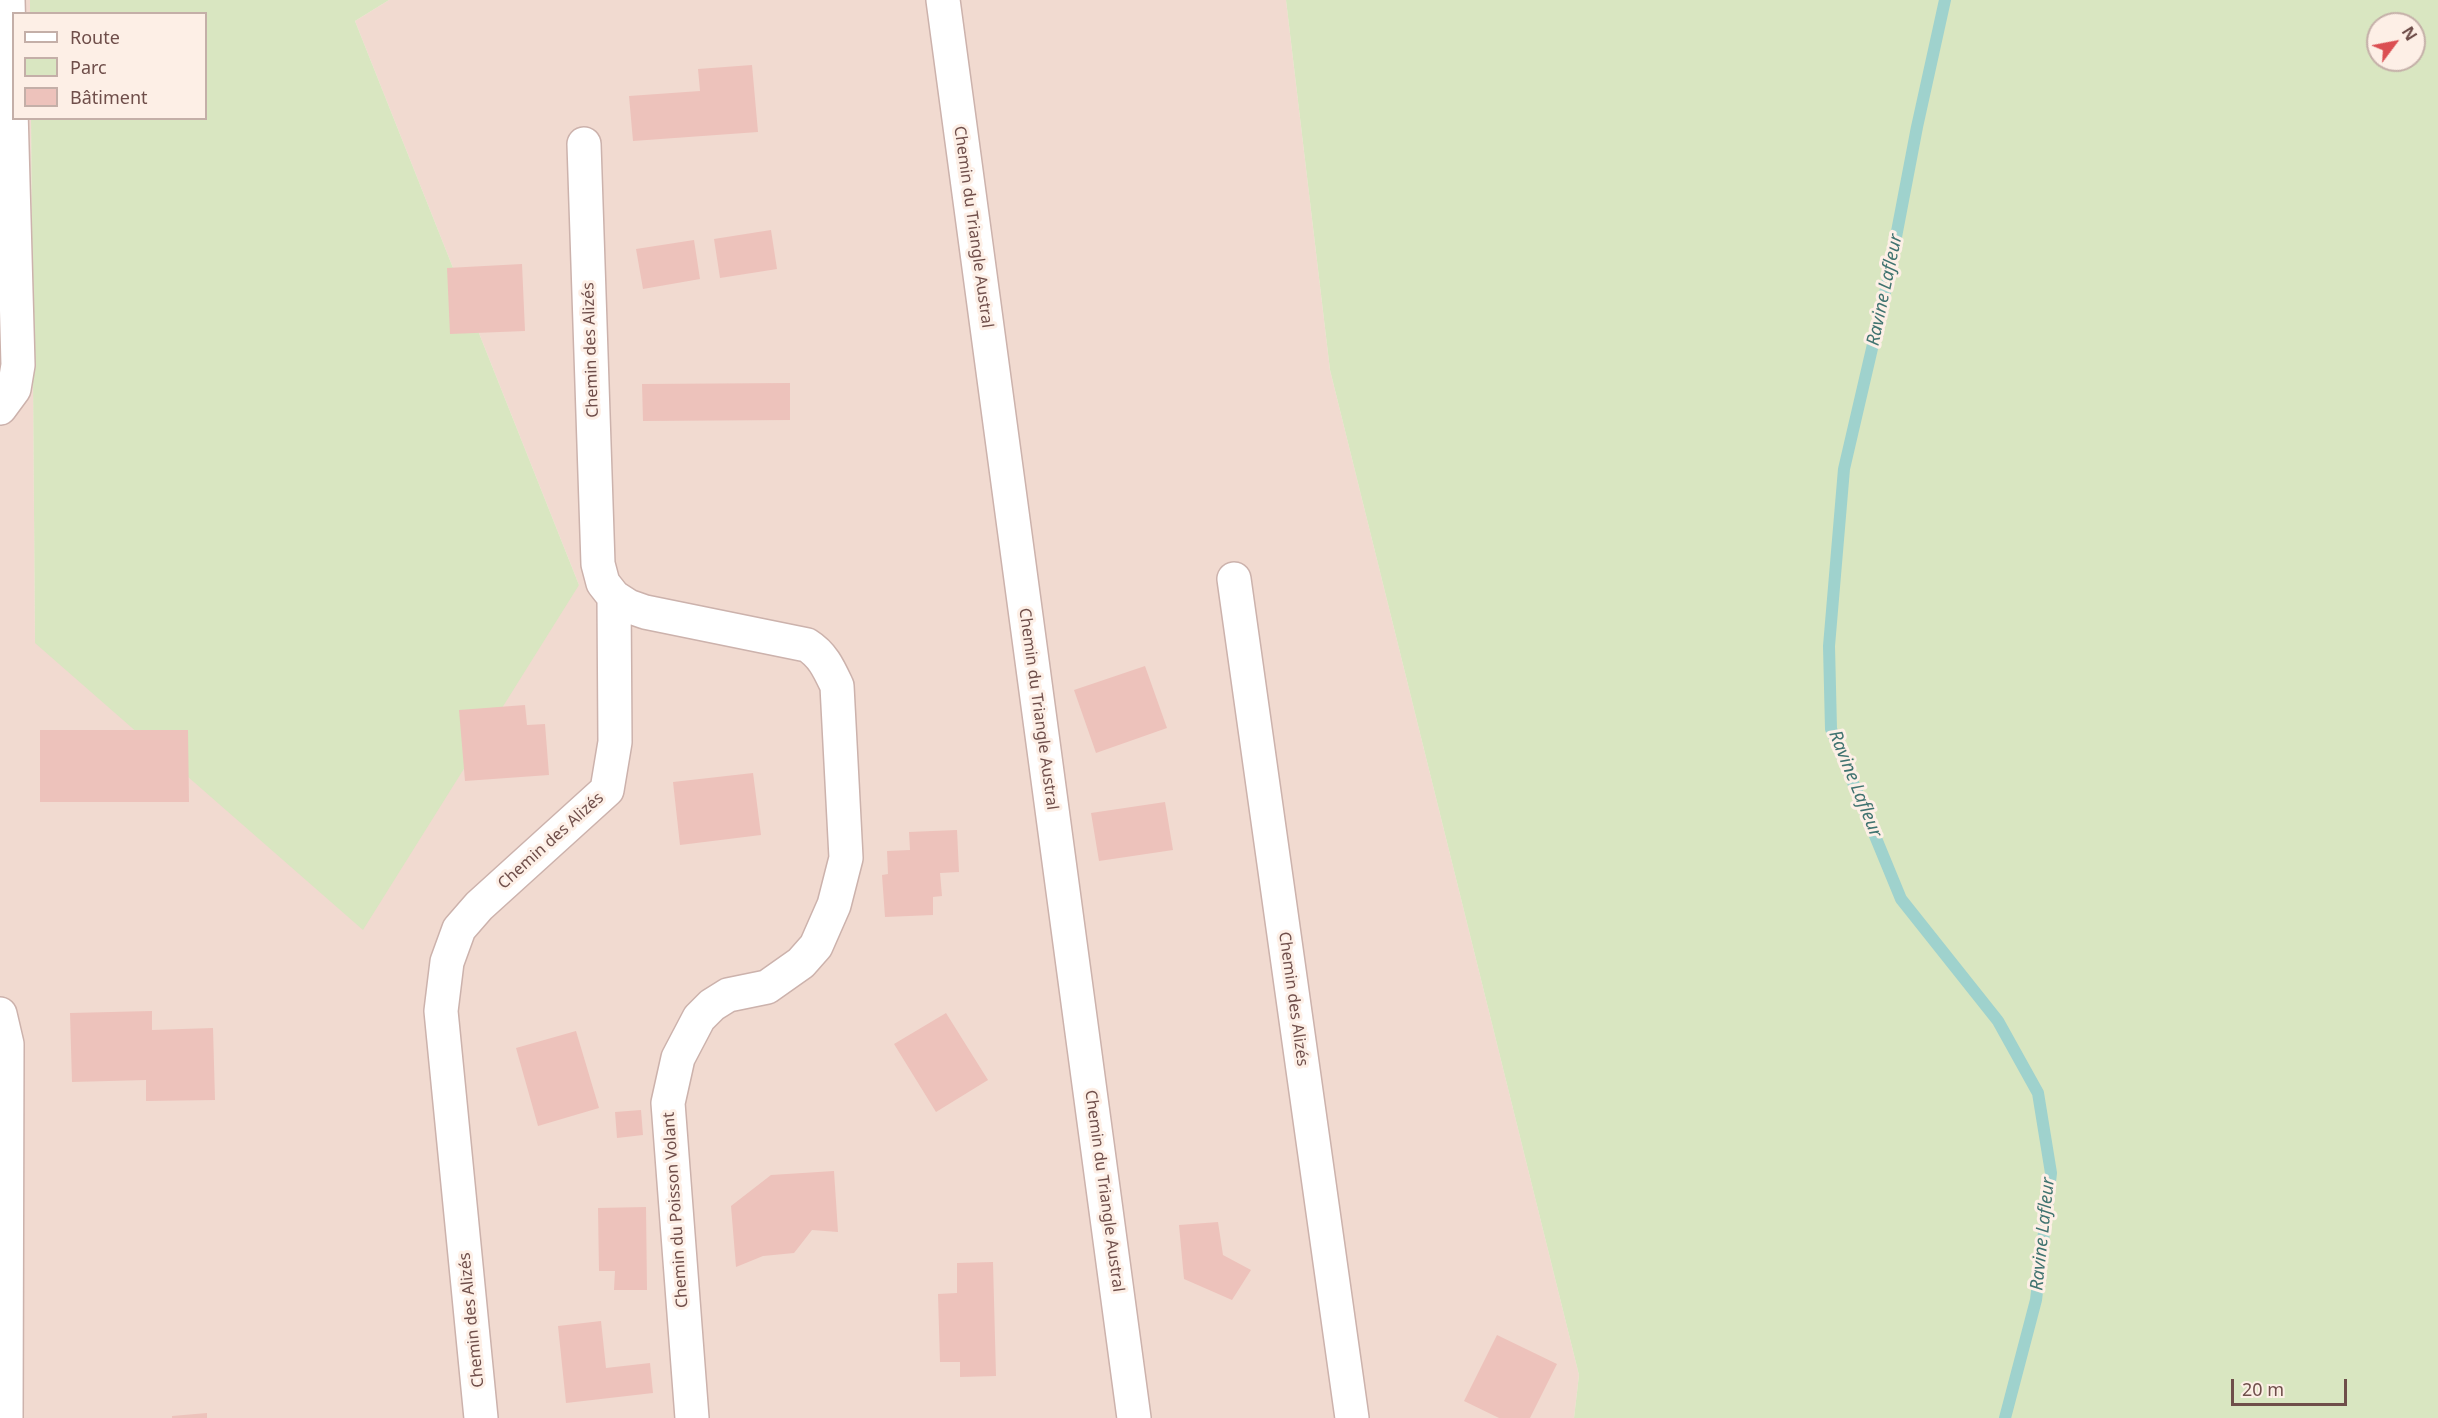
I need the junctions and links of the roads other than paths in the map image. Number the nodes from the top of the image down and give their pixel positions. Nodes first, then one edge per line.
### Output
1 (8, 0) edge
2 (943, 0) edge
3 (584, 144) dead end
4 (0, 408) edge
5 (1234, 579) dead end
6 (614, 597) junction
7 (2, 1034) edge
8 (2, 1325) edge
9 (6, 1418) edge
10 (481, 1418) edge
11 (692, 1418) edge
12 (1134, 1418) edge
13 (1352, 1418) edge

1 - 4 street
2 - 12 street, Chemin du Triangle Austral
3 - 6 street, Chemin des Alizés
5 - 13 street, Chemin des Alizés
6 - 10 street, Chemin des Alizés
6 - 11 street, Chemin du Poisson Volant
7 - 8 street
8 - 9 street

